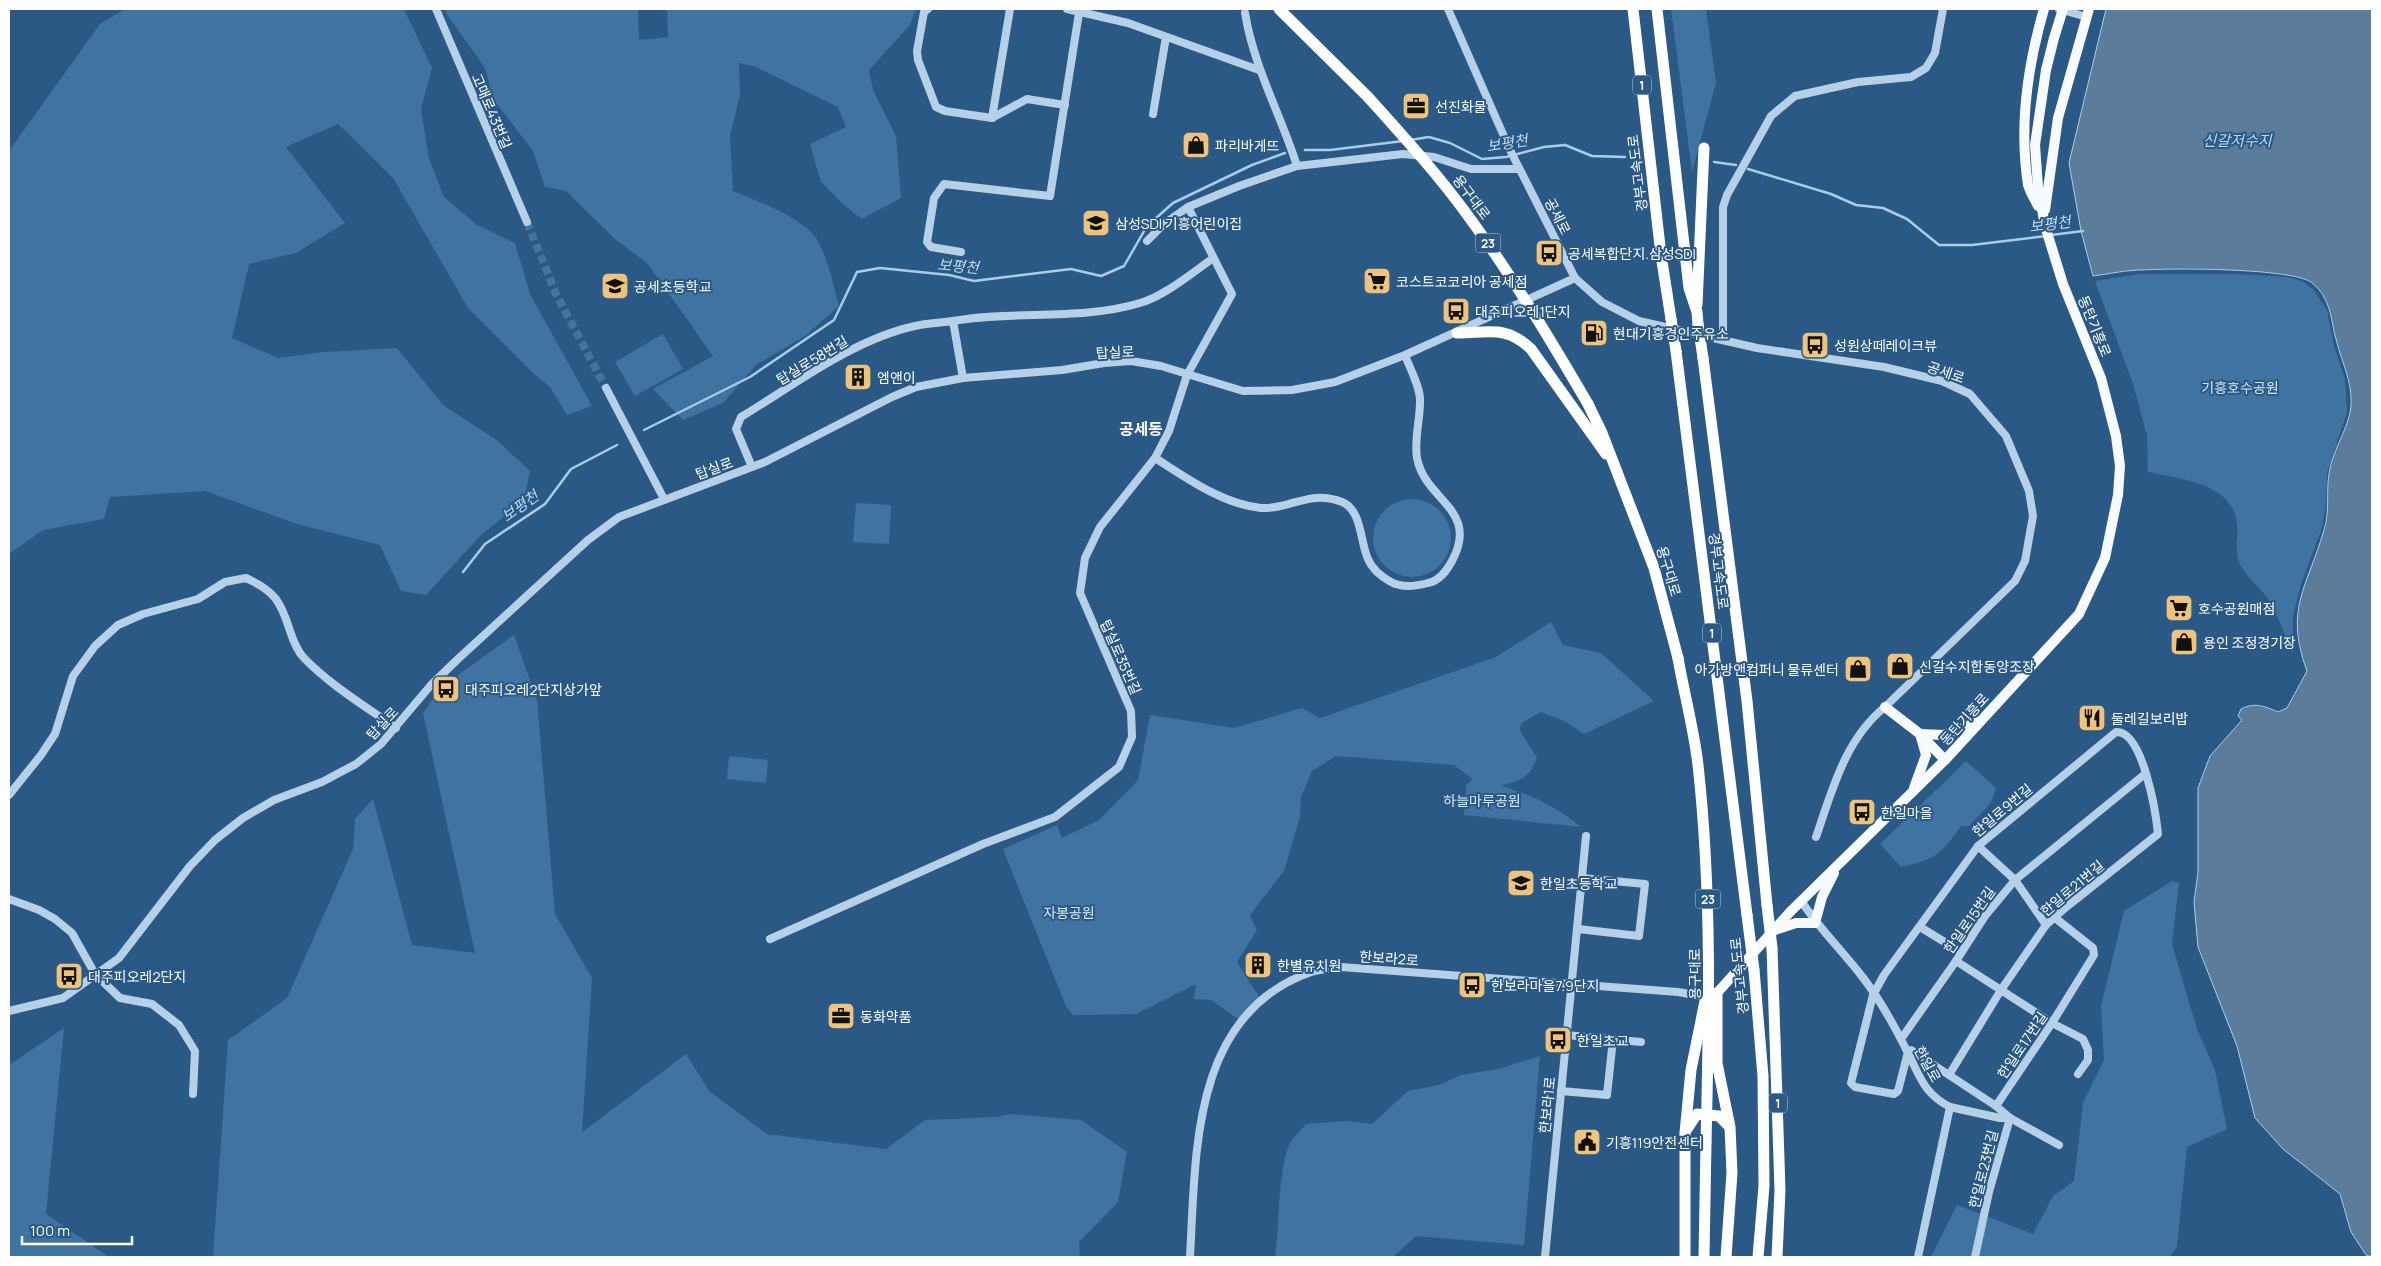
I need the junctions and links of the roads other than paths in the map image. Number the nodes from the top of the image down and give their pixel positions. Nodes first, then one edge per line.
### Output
1 (436, 9) edge
2 (928, 9) edge
3 (1010, 9) edge
4 (1067, 9) edge
5 (1279, 9) edge
6 (1448, 9) edge
7 (1633, 9) edge
8 (1658, 9) edge
9 (1943, 9) edge
10 (2044, 9) edge
11 (2061, 9) edge
12 (1079, 13) junction
13 (1245, 13) dead end
14 (2088, 13) edge
15 (1166, 37) junction
16 (1259, 70) junction
17 (1065, 105) junction
18 (1153, 114) dead end
19 (992, 118) junction
20 (1708, 149) dead end
21 (1298, 166) junction
22 (1518, 166) junction
23 (1188, 207) junction
24 (527, 222) tunnel mouth
25 (2044, 222) junction
26 (1147, 241) dead end
27 (961, 252) dead end
28 (1212, 259) junction
29 (1575, 278) junction
30 (1697, 318) junction
31 (953, 321) junction
32 (1457, 333) junction
33 (1723, 340) junction
34 (1405, 355) junction
35 (1187, 375) junction
36 (963, 378) junction
37 (606, 388) tunnel mouth
38 (1155, 458) junction
39 (752, 467) junction
40 (1616, 468) junction
41 (664, 499) junction
42 (1885, 707) junction
43 (1981, 721) junction
44 (396, 728) junction
45 (1920, 734) junction
46 (1945, 760) junction
47 (2145, 774) junction
48 (1913, 792) junction
49 (9, 795) edge
50 (1586, 836) dead end
51 (1816, 838) dead end
52 (1978, 846) junction
53 (1837, 866) junction
54 (1582, 878) junction
55 (2015, 880) junction
56 (9, 899) edge
57 (1802, 902) junction
58 (2054, 917) junction
59 (1815, 923) junction
60 (2046, 925) junction
61 (1920, 927) junction
62 (1578, 929) junction
63 (1774, 930) junction
64 (770, 939) dead end
65 (1961, 952) junction
66 (1956, 961) junction
67 (95, 974) junction
68 (1570, 985) junction
69 (2001, 990) junction
70 (1718, 993) junction
71 (1873, 995) junction
72 (1706, 996) junction
73 (9, 1011) edge
74 (2052, 1023) junction
75 (1566, 1036) junction
76 (1901, 1039) junction
77 (1614, 1040) junction
78 (1641, 1042) dead end
79 (1908, 1052) junction
80 (2078, 1074) dead end
81 (1949, 1075) junction
82 (1561, 1091) junction
83 (193, 1094) dead end
84 (1996, 1106) junction
85 (1950, 1107) junction
86 (2010, 1118) junction
87 (1730, 1127) junction
88 (1685, 1133) junction
89 (2059, 1145) dead end
90 (1190, 1257) edge
91 (1545, 1257) edge
92 (1685, 1257) edge
93 (1704, 1257) edge
94 (1726, 1257) edge
95 (1758, 1257) edge
96 (1777, 1257) edge
97 (1918, 1257) edge
98 (1975, 1257) edge

1 - 24 street, 고매로43번길
2 - 19 street
3 - 19 street
4 - 12 street
5 - 40 highway, 용구대로 / 23, bridge
6 - 22 street, 공세로
7 - 95 highway, 경부고속도로 / 1, bridge
8 - 30 highway, 경부고속도로 / 1
9 - 33 street
10 - 25 main road
11 - 14 street
11 - 25 main road, bridge
12 - 15 street
12 - 17 street
13 - 16 street
14 - 25 main road
15 - 16 street
15 - 18 street
16 - 21 street
17 - 19 street
17 - 27 street
20 - 30 highway
21 - 22 street
21 - 23 street
22 - 29 street, 공세로
23 - 26 street
23 - 28 street
25 - 43 main road, 동탄기흥로
28 - 31 street, 탑실로58번길
28 - 35 street, 탑실로35번길
29 - 32 street, 탑실로
29 - 33 street, 공세로
30 - 96 highway, 경부고속도로 / 1, bridge
31 - 36 street
31 - 39 street, 탑실로58번길
32 - 34 street, 탑실로
32 - 40 highway
33 - 42 street, 공세로
34 - 35 street, 탑실로
34 - 38 street
35 - 36 street, 탑실로
35 - 38 street, 탑실로35번길
36 - 39 street, 탑실로
37 - 41 street
38 - 64 street, 탑실로35번길
39 - 41 street, 탑실로
40 - 93 highway, 용구대로 / 23, bridge
41 - 44 street, 탑실로
42 - 45 main road
42 - 51 street, 공세로
43 - 45 main road
43 - 46 main road, 동탄기흥로
44 - 49 street
44 - 67 street, 탑실로
45 - 46 main road
45 - 48 main road
46 - 48 main road, 동탄기흥로
47 - 52 street, 한일로9번길
47 - 55 street, 한일로15번길
47 - 58 street, 한일로21번길
48 - 53 main road, 동탄기흥로
50 - 54 street, 한보라1로
52 - 55 street
52 - 61 street, 한일로9번길
53 - 57 main road, 동탄기흥로
53 - 59 main road
54 - 62 street, 한보라1로
54 - 62 street
55 - 60 street
55 - 65 street, 한일로15번길
56 - 67 street
57 - 59 street, 한일로
57 - 63 main road, 동탄기흥로
58 - 60 street, 한일로21번길
58 - 74 street, 한일로17번길
59 - 63 main road
59 - 71 street, 한일로
60 - 69 street, 한일로21번길
61 - 65 street
61 - 71 street, 한일로9번길
62 - 68 street, 한보라1로
63 - 70 main road, 동탄기흥로
65 - 66 street, 한일로15번길
66 - 69 street
66 - 76 street, 한일로15번길
67 - 73 street, 탑실로
67 - 83 street
68 - 72 street, 한보라2로
68 - 75 street, 한보라1로
68 - 90 street, 한보라2로
69 - 74 street
69 - 81 street, 한일로21번길
70 - 72 main road
70 - 87 highway
71 - 76 street, 한일로
71 - 79 street, 한일로9번길
72 - 88 highway
74 - 80 street
74 - 84 street, 한일로17번길
75 - 77 street
75 - 82 street, 한보라1로
76 - 79 street, 한일로
77 - 78 street
77 - 82 street
79 - 81 street
79 - 85 street, 한일로
81 - 84 street
82 - 91 street, 한보라1로
84 - 86 street
85 - 86 street, 한일로23번길
85 - 97 street
86 - 89 street
86 - 98 street, 한일로23번길
87 - 88 highway
87 - 94 highway
88 - 92 highway

